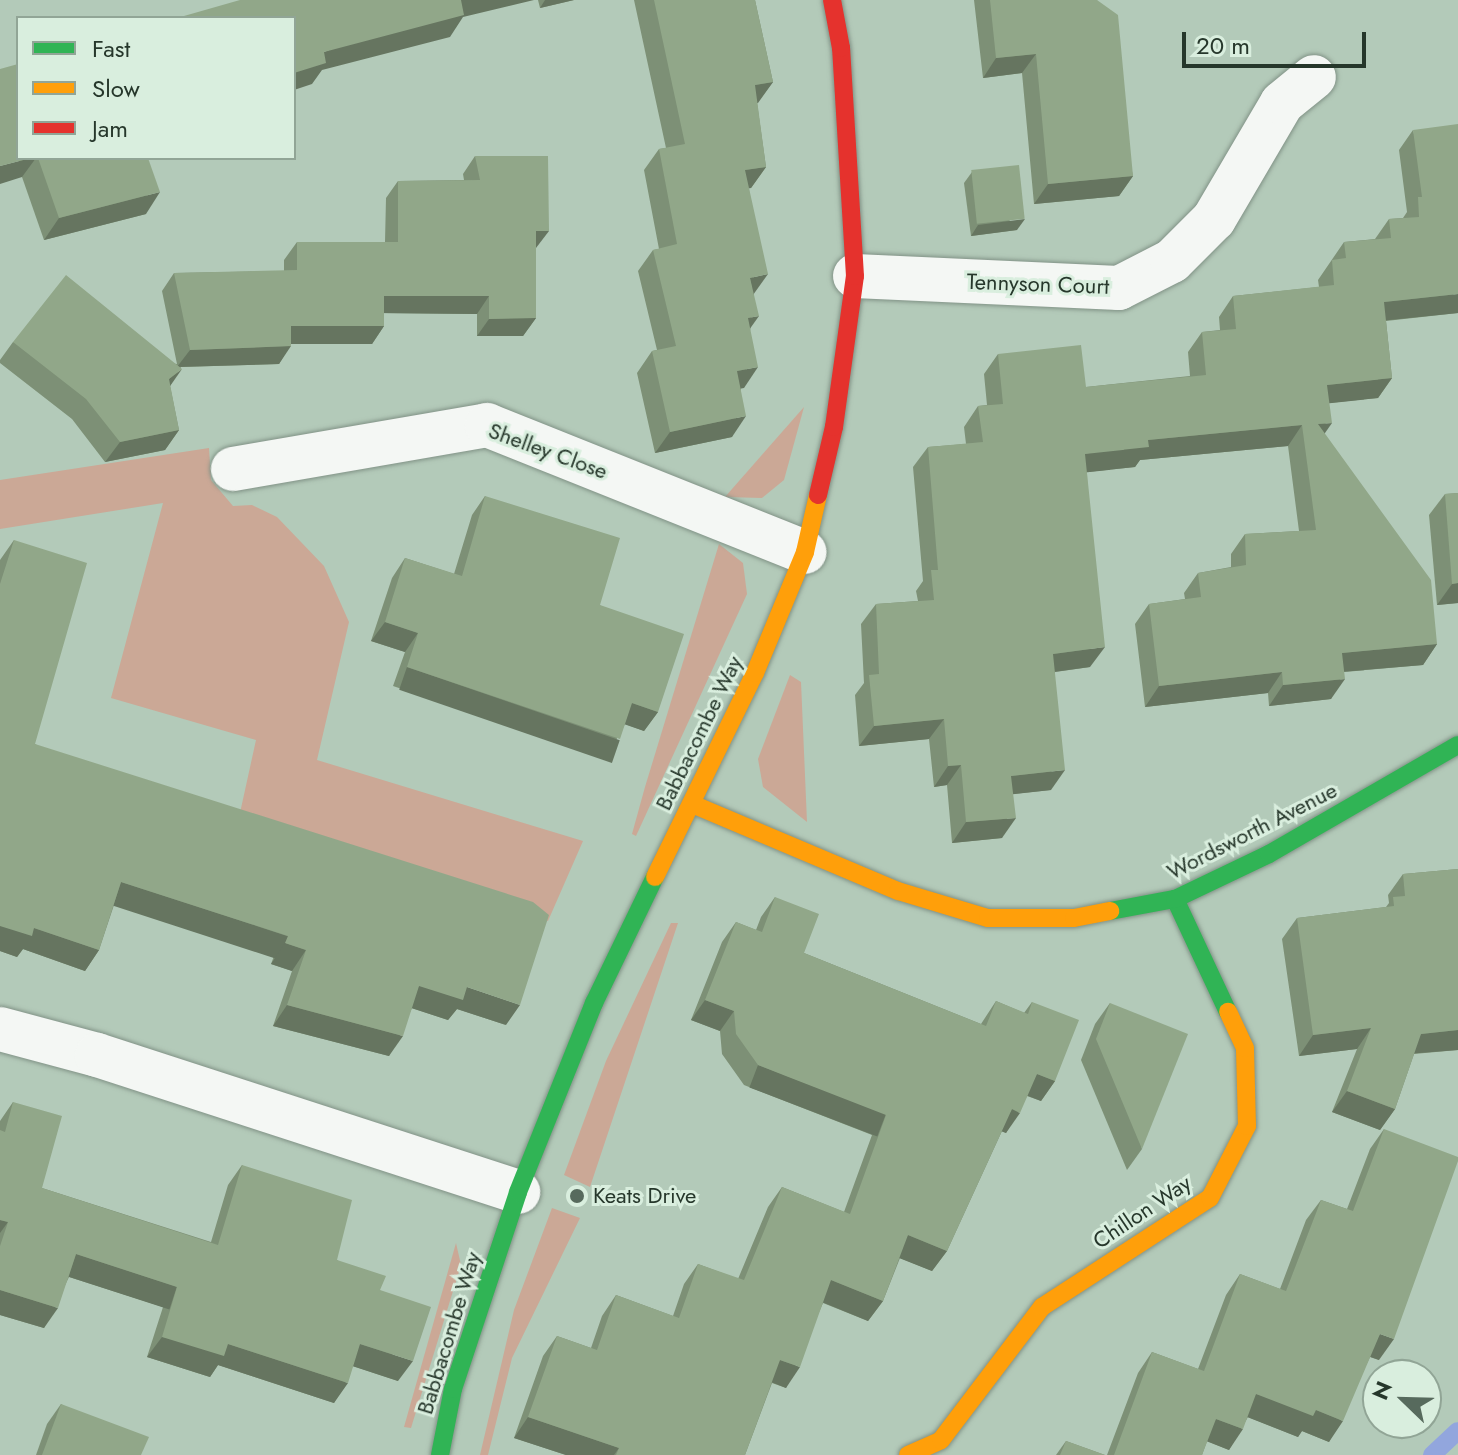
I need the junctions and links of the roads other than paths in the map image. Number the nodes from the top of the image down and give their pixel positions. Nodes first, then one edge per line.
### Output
1 (832, 0) edge
2 (1314, 77) dead end
3 (855, 276) junction
4 (233, 469) dead end
5 (805, 552) junction
6 (1458, 745) edge
7 (692, 804) junction
8 (1175, 899) junction
9 (0, 1029) edge
10 (518, 1192) junction
11 (440, 1455) edge
12 (908, 1455) edge

1 - 3 street, Babbacombe Way
2 - 3 street, Tennyson Court
3 - 5 street, Babbacombe Way
4 - 5 street, Shelley Close
5 - 7 street, Babbacombe Way
6 - 8 street, Wordsworth Avenue
7 - 8 street, Wordsworth Avenue
7 - 10 street, Babbacombe Way
8 - 12 street, Chillon Way
9 - 10 street
10 - 11 street, Babbacombe Way

